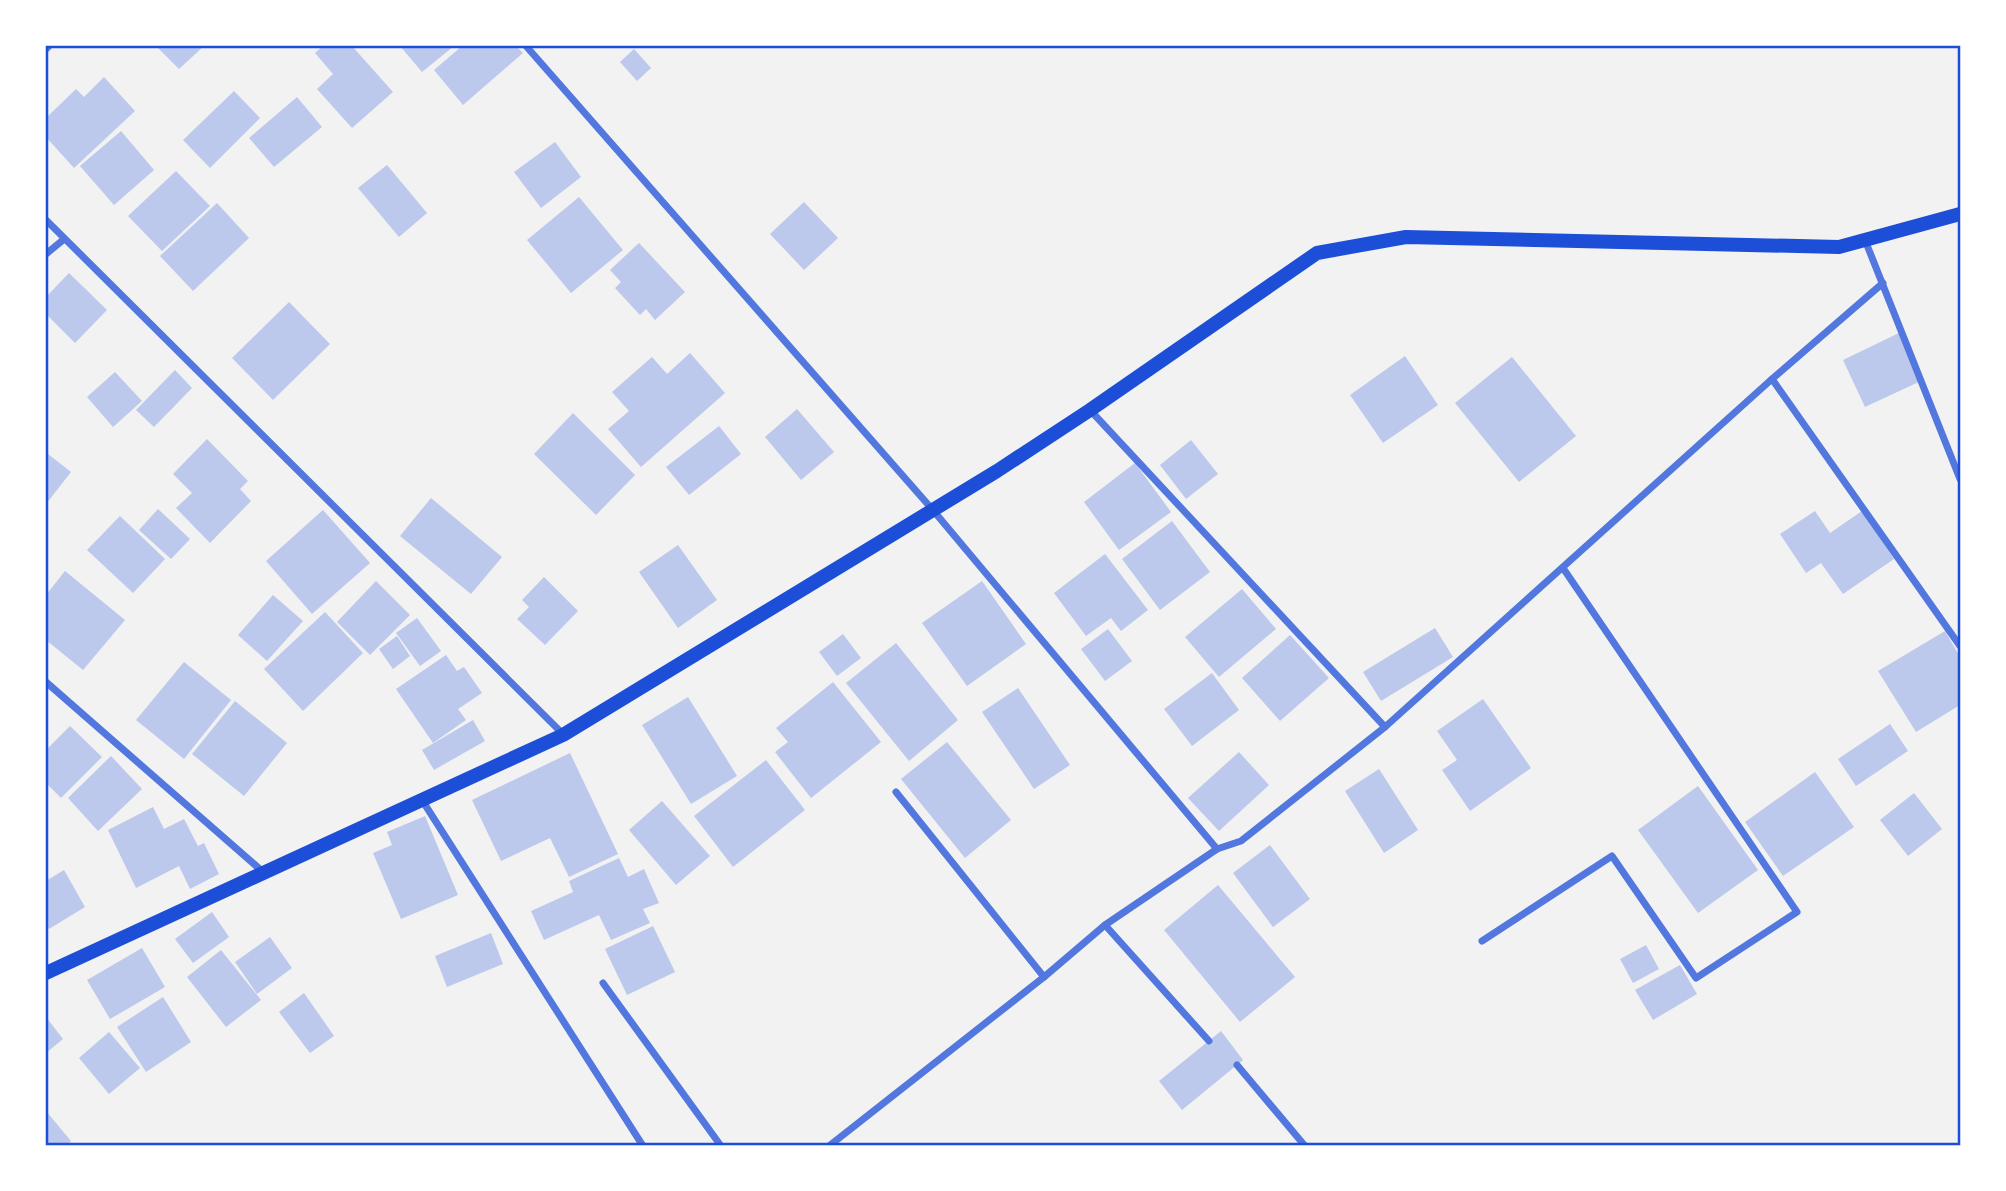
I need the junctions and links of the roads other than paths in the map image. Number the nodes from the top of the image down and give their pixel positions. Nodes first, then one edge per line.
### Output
1 (526, 46) edge
2 (1961, 214) edge
3 (46, 220) edge
4 (63, 240) junction
5 (1866, 240) junction
6 (46, 254) edge
7 (1883, 283) junction
8 (1772, 379) junction
9 (1090, 410) junction
10 (1961, 479) edge
11 (932, 509) junction
12 (1563, 568) junction
13 (1961, 646) edge
14 (46, 682) edge
15 (1385, 727) junction
16 (563, 735) junction
17 (896, 792) dead end
18 (421, 799) junction
19 (1217, 849) junction
20 (262, 871) junction
21 (1105, 925) junction
22 (1482, 941) dead end
23 (46, 973) edge
24 (1044, 977) junction
25 (603, 983) dead end
26 (1209, 1041) dead end
27 (1237, 1065) dead end
28 (643, 1146) edge
29 (722, 1146) edge
30 (829, 1146) edge
31 (1305, 1146) edge

1 - 11 street
2 - 5 main road
3 - 4 street
4 - 6 street
4 - 16 street
5 - 7 street
5 - 9 main road
7 - 8 street
7 - 10 street
8 - 12 street
8 - 13 street
9 - 11 main road
9 - 15 street
11 - 16 main road
11 - 19 street
12 - 15 street
12 - 22 street
14 - 20 street
15 - 19 street
16 - 18 main road
17 - 24 street
18 - 20 main road
18 - 28 street
19 - 21 street
20 - 23 main road
21 - 24 street
21 - 26 street
24 - 30 street
25 - 29 street
27 - 31 street

